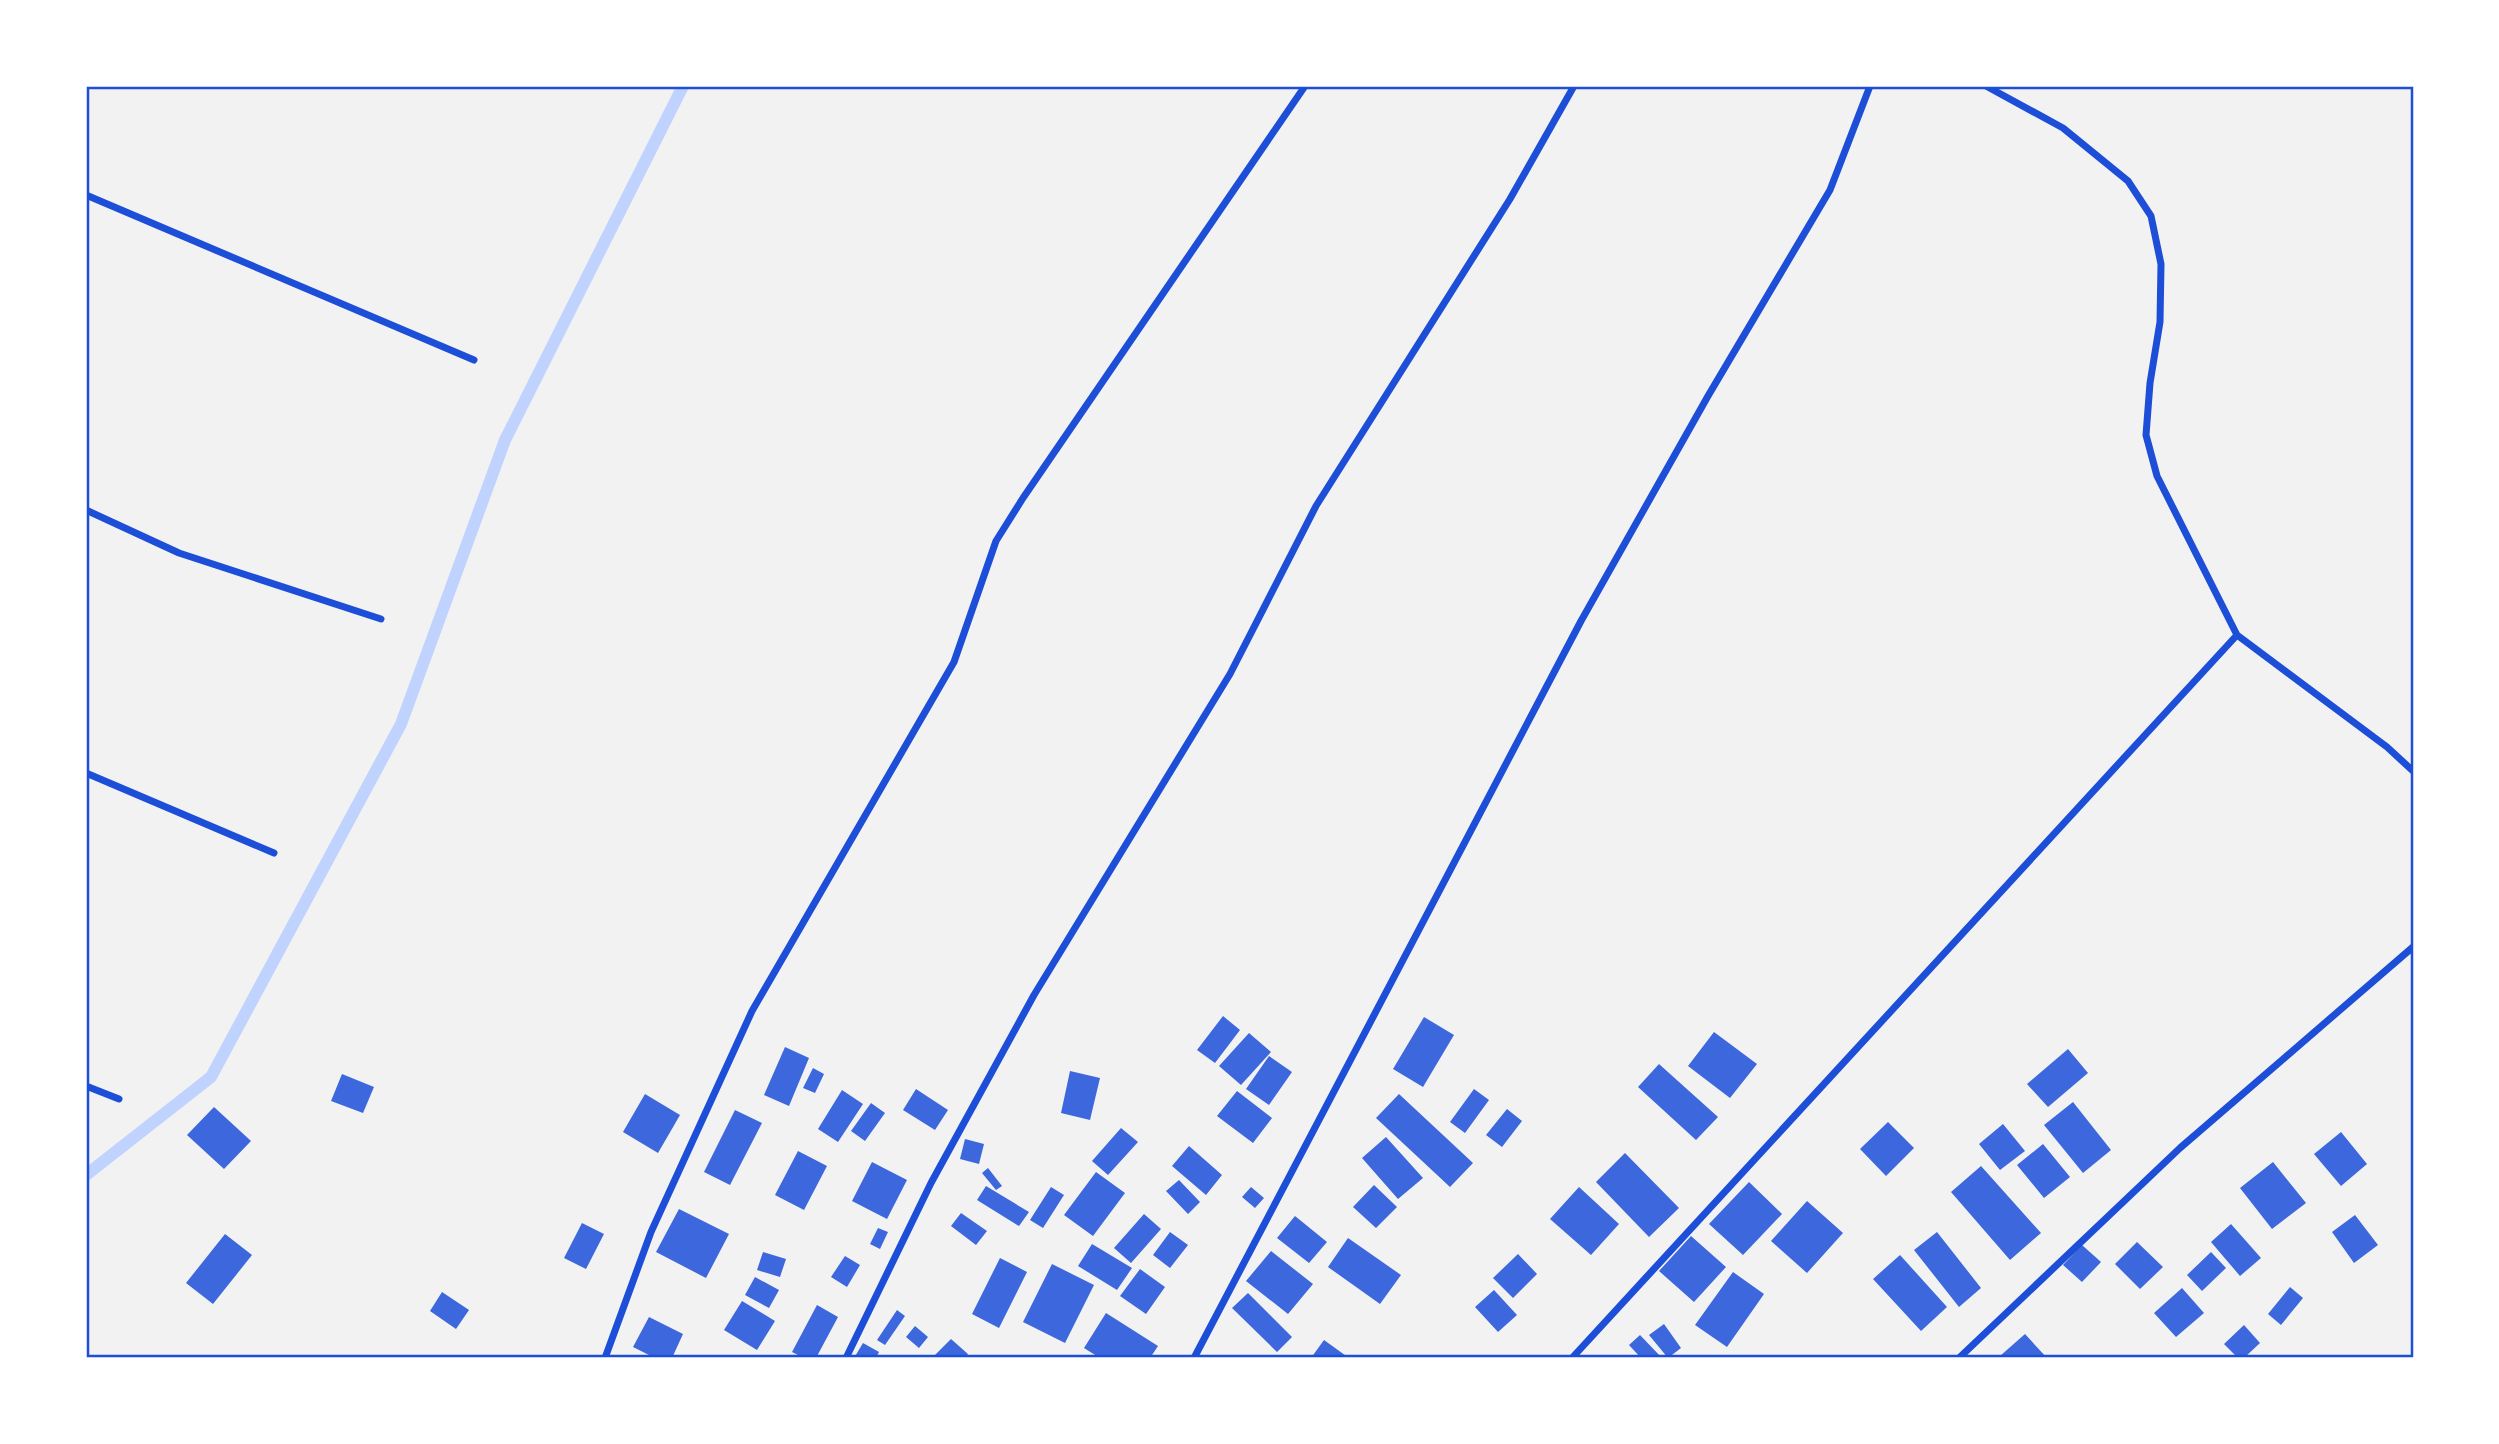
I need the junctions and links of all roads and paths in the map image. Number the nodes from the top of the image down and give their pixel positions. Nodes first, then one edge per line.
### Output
1 (1305, 86) edge
2 (1574, 86) edge
3 (1870, 86) edge
4 (1986, 86) edge
5 (86, 195) edge
6 (474, 360) dead end
7 (86, 510) edge
8 (382, 619) dead end
9 (2237, 635) junction
10 (2413, 771) edge
11 (86, 773) edge
12 (274, 853) dead end
13 (2413, 947) edge
14 (86, 1086) edge
15 (119, 1099) dead end
16 (605, 1358) edge
17 (846, 1358) edge
18 (1194, 1358) edge
19 (1573, 1358) edge
20 (1959, 1358) edge

1 - 16 street
2 - 17 street
3 - 18 street
4 - 9 street
5 - 6 street
7 - 8 street
9 - 10 street
9 - 19 street
11 - 12 street
13 - 20 street
14 - 15 street

